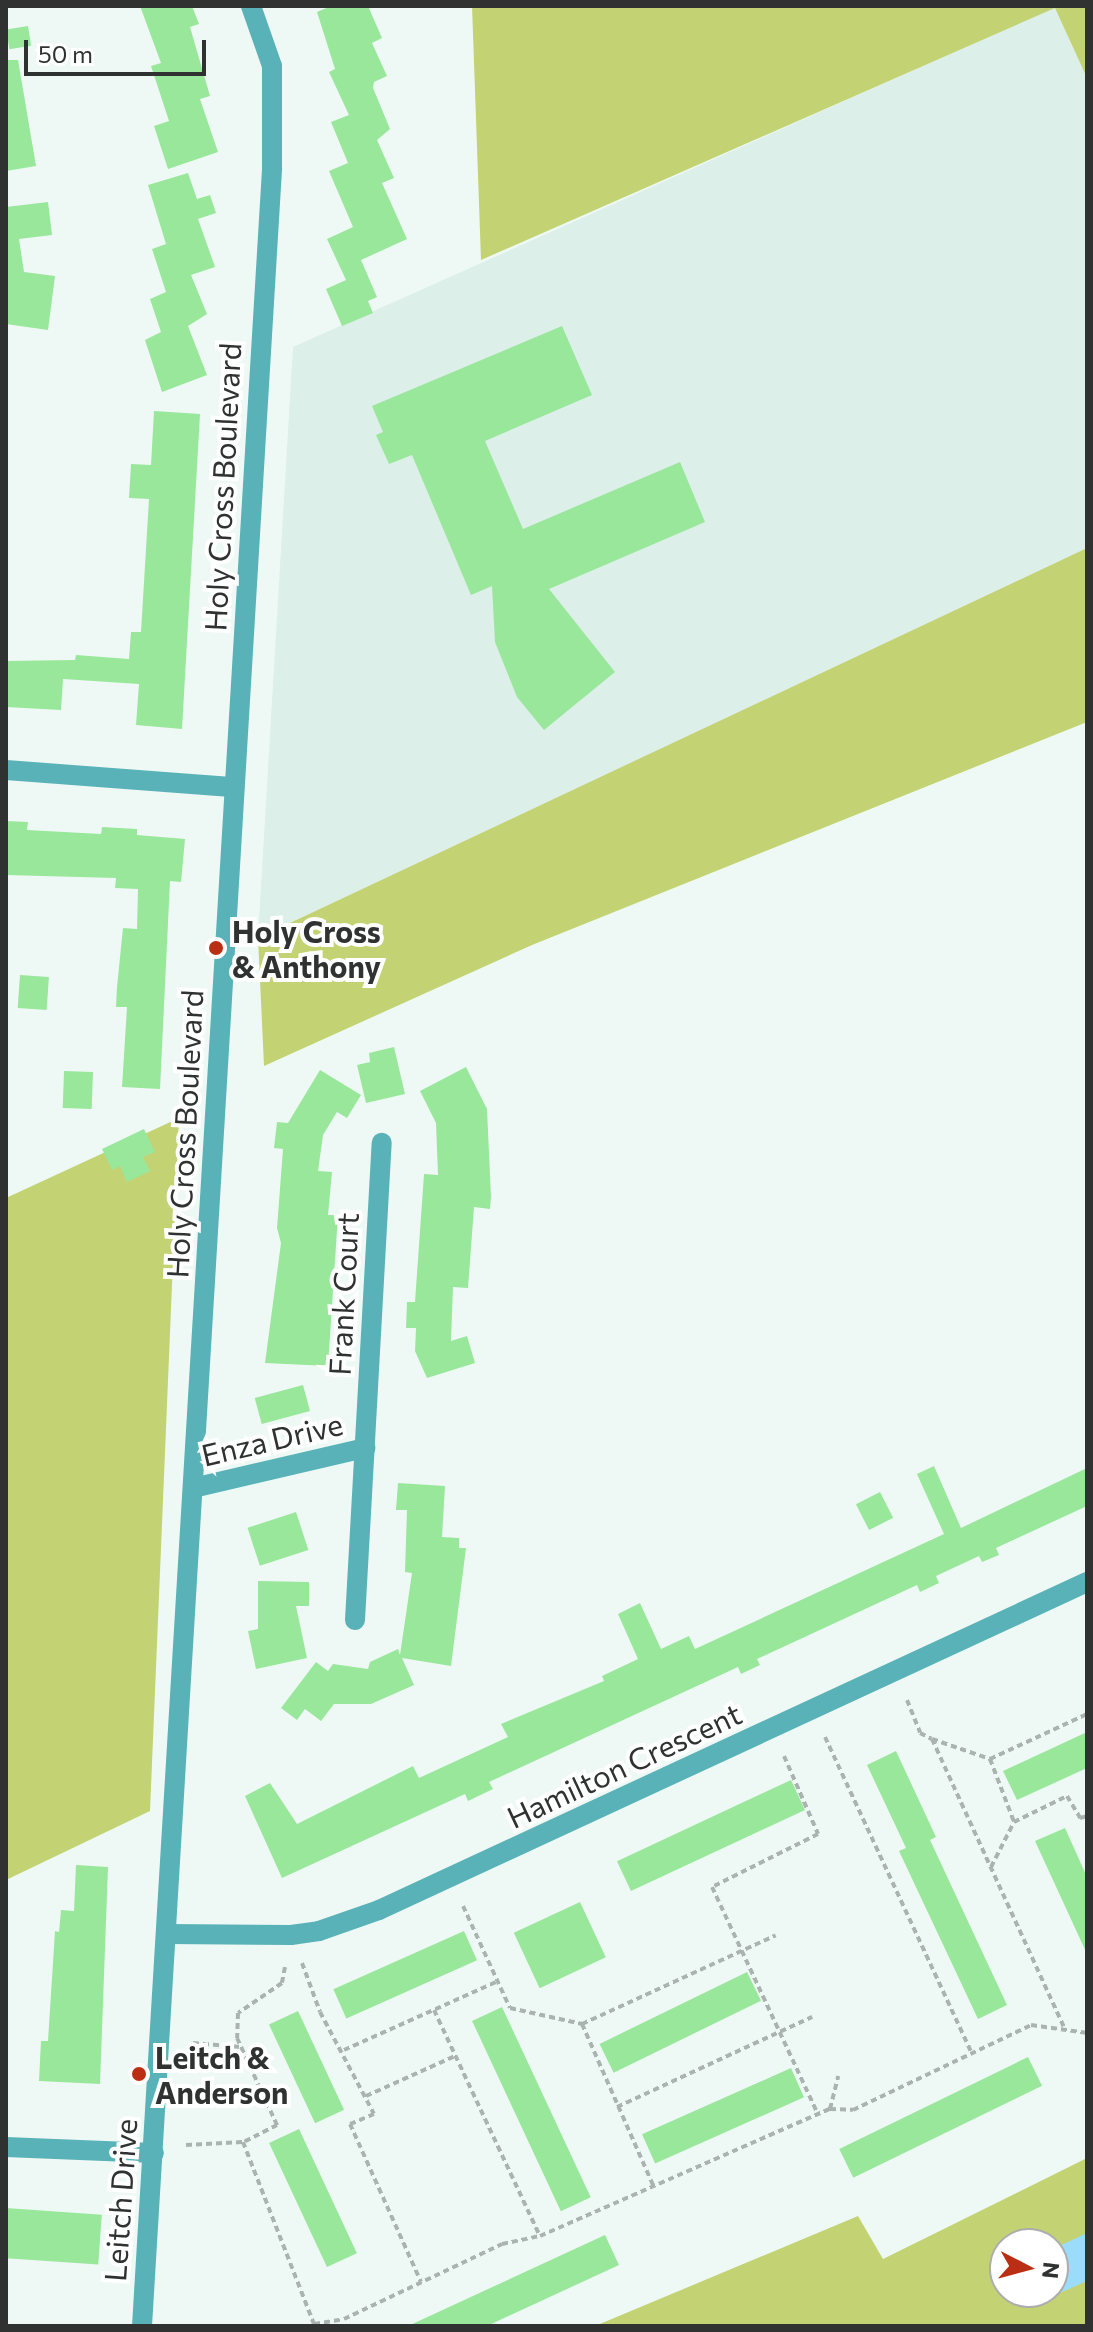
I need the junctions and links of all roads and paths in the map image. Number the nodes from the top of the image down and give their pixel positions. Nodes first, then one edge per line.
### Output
1 (251, 6) edge
2 (6, 770) edge
3 (234, 787) junction
4 (382, 1143) dead end
5 (365, 1448) junction
6 (193, 1488) junction
7 (1087, 1582) edge
8 (355, 1620) dead end
9 (907, 1700) dead end
10 (1087, 1714) edge
11 (825, 1737) dead end
12 (932, 1739) junction
13 (784, 1756) dead end
14 (990, 1759) junction
15 (1087, 1816) edge
16 (1014, 1822) junction
17 (990, 1867) junction
18 (463, 1906) dead end
19 (168, 1934) junction
20 (776, 1935) dead end
21 (743, 1950) junction
22 (302, 1963) dead end
23 (285, 1967) dead end
24 (498, 1981) junction
25 (434, 2010) junction
26 (812, 2017) dead end
27 (582, 2024) junction
28 (1065, 2030) junction
29 (778, 2033) junction
30 (1087, 2033) edge
31 (193, 2043) dead end
32 (241, 2047) junction
33 (344, 2050) junction
34 (972, 2054) junction
35 (455, 2056) junction
36 (838, 2076) dead end
37 (366, 2096) junction
38 (617, 2107) junction
39 (830, 2109) junction
40 (818, 2114) junction
41 (243, 2142) junction
42 (186, 2145) dead end
43 (6, 2147) edge
44 (154, 2153) junction
45 (653, 2185) junction
46 (540, 2236) junction
47 (421, 2282) junction
48 (142, 2326) edge

1 - 3 street, Holy Cross Boulevard
2 - 3 street
3 - 6 street, Holy Cross Boulevard
4 - 5 street, Frank Court
5 - 6 street, Enza Drive
5 - 8 street, Frank Court
6 - 19 street, Holy Cross Boulevard
7 - 19 street, Hamilton Crescent
9 - 12 path
10 - 14 path
11 - 34 path
12 - 14 path
12 - 17 path
13 - 21 path
14 - 16 path
15 - 16 path
16 - 17 path
17 - 28 path
18 - 24 path
19 - 44 street, Leitch Drive
20 - 21 path
21 - 27 path
21 - 29 path
22 - 33 path
23 - 32 path
24 - 25 path
24 - 27 path
25 - 33 path
25 - 35 path
26 - 29 path
27 - 38 path
28 - 30 path
28 - 34 path
29 - 38 path
29 - 40 path
31 - 32 path
32 - 41 path
33 - 37 path
34 - 39 path
35 - 37 path
35 - 46 path
36 - 39 path
37 - 47 path
38 - 45 path
39 - 40 path
40 - 45 path
41 - 42 path
41 - 47 path
43 - 44 street
44 - 48 street, Leitch Drive
45 - 46 path
46 - 47 path

